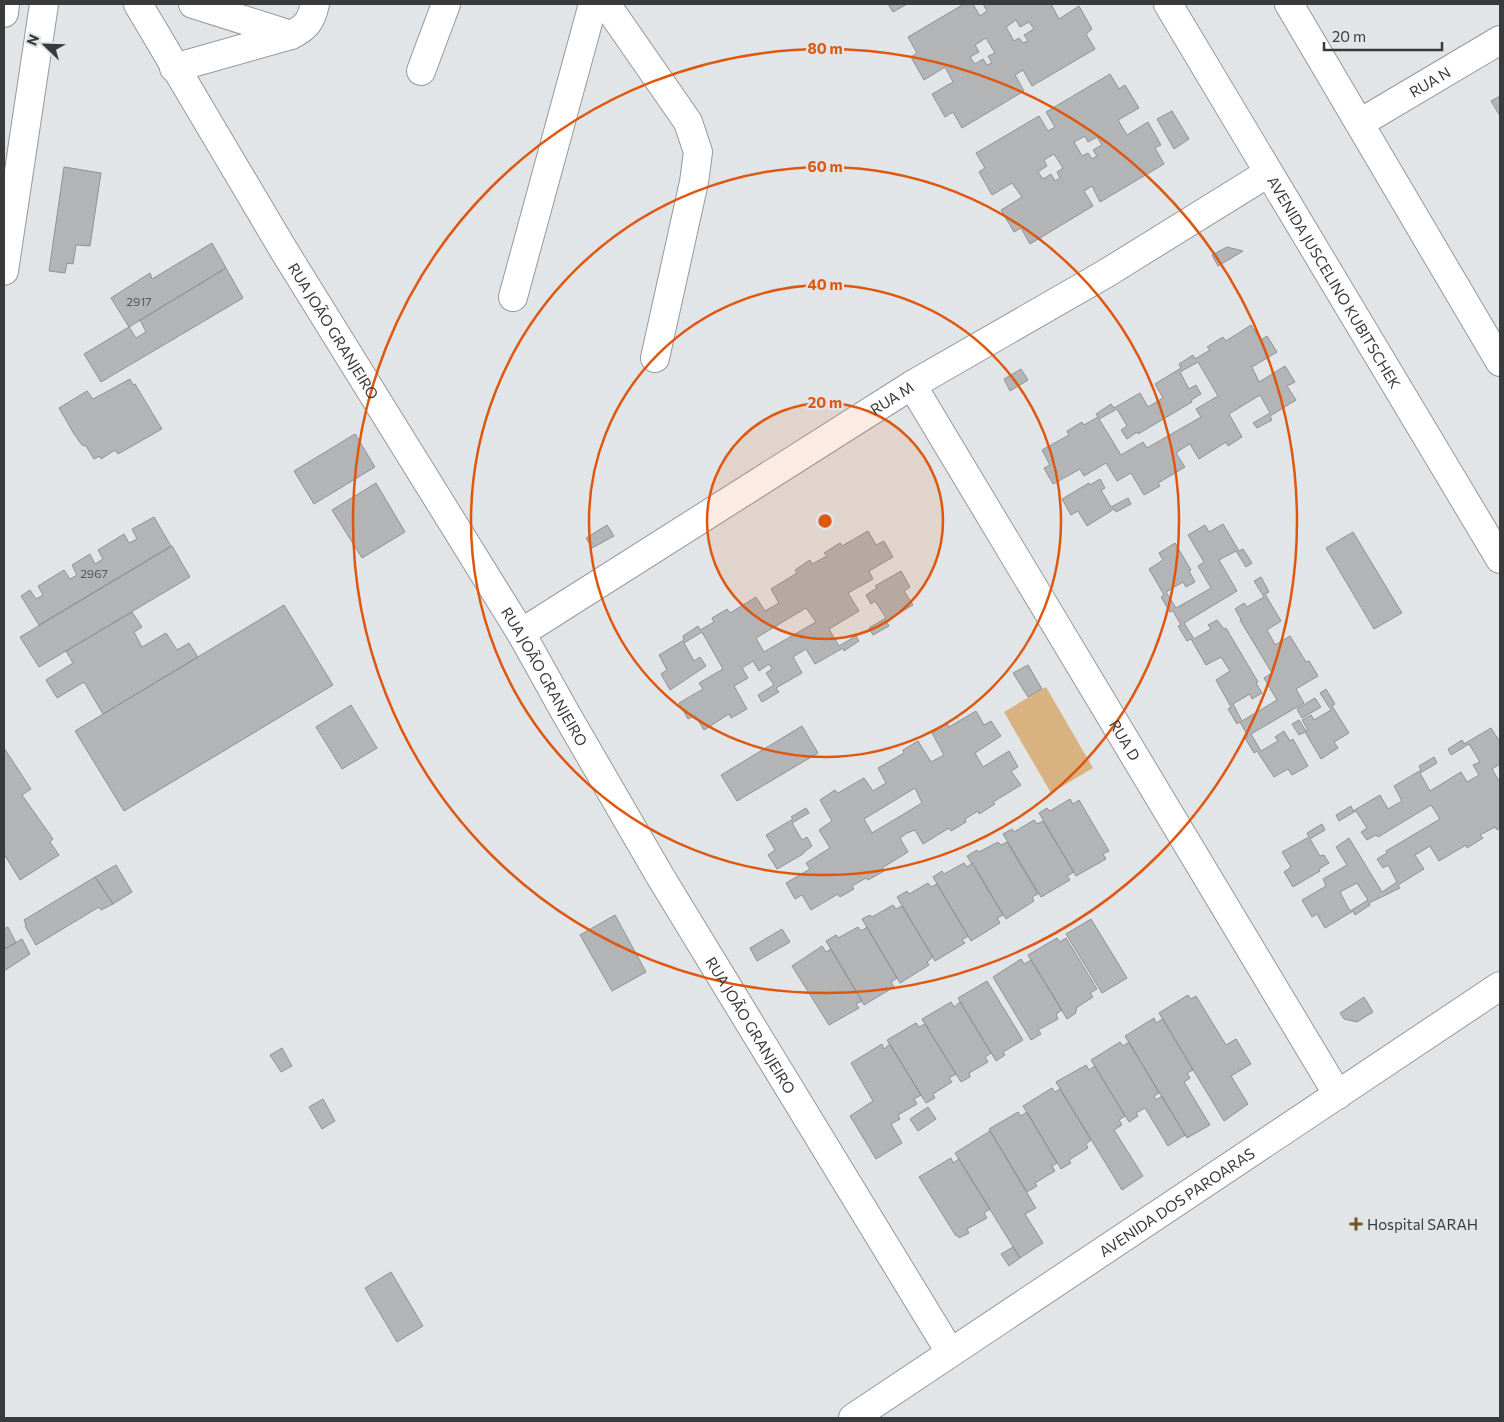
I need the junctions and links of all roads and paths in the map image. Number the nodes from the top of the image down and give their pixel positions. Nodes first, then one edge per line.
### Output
1 (5, 4) edge
2 (44, 4) edge
3 (138, 4) edge
4 (193, 4) edge
5 (315, 4) edge
6 (446, 4) edge
7 (593, 4) edge
8 (606, 4) edge
9 (1168, 4) edge
10 (1289, 4) edge
11 (4, 13) edge
12 (291, 35) junction
13 (1500, 40) edge
14 (174, 68) junction
15 (421, 71) dead end
16 (1360, 123) junction
17 (1268, 173) junction
18 (4, 271) edge
19 (513, 297) dead end
20 (655, 358) dead end
21 (1500, 362) edge
22 (912, 385) junction
23 (1500, 559) edge
24 (521, 633) junction
25 (1500, 986) edge
26 (1338, 1095) junction
27 (950, 1352) junction
28 (852, 1418) edge

1 - 11 street
2 - 18 street
3 - 14 street, RUA JOÃO GRANJEIRO
4 - 12 street
5 - 12 street
6 - 15 street
7 - 19 street
8 - 20 street
9 - 17 street, AVENIDA JUSCELINO KUBITSCHEK
10 - 16 street
12 - 14 street
13 - 16 street, RUA N
14 - 24 street, RUA JOÃO GRANJEIRO
16 - 21 street
17 - 22 street, RUA M
17 - 23 street, AVENIDA JUSCELINO KUBITSCHEK
22 - 24 street, RUA M
22 - 26 street, RUA D
24 - 27 street, RUA JOÃO GRANJEIRO
25 - 26 street, AVENIDA DOS PAROARAS
26 - 27 street, AVENIDA DOS PAROARAS
27 - 28 street, AVENIDA DOS PAROARAS

